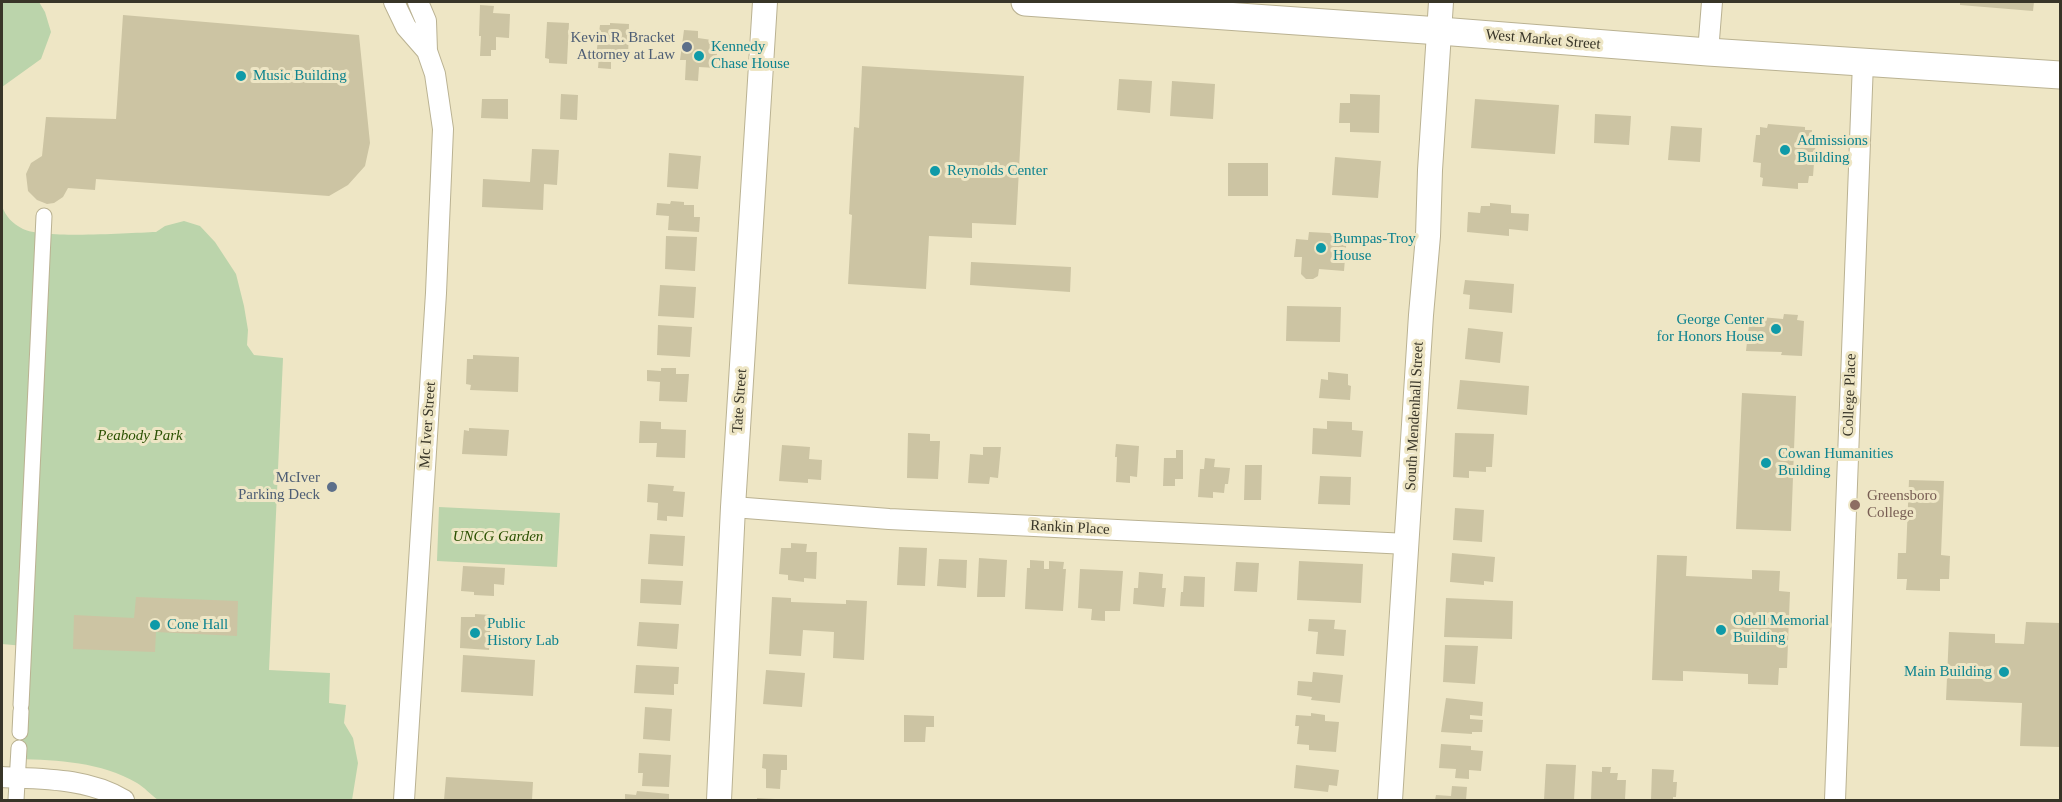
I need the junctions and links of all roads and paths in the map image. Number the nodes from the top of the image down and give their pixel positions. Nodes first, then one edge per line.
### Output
1 (394, 2) edge
2 (418, 2) edge
3 (765, 2) edge
4 (1025, 2) edge
5 (1441, 2) edge
6 (1712, 2) edge
7 (1440, 31) junction
8 (427, 51) junction
9 (1708, 52) junction
10 (1863, 62) junction
11 (2061, 75) edge
12 (44, 216) dead end
13 (733, 507) junction
14 (1407, 544) junction
15 (20, 732) dead end
16 (19, 748) dead end
17 (9, 777) edge
18 (16, 801) edge
19 (124, 801) edge
20 (404, 801) edge
21 (719, 801) edge
22 (1390, 801) edge
23 (1836, 801) edge

1 - 8 street, Mc Iver Street
2 - 8 street, Mc Iver Street
3 - 13 street, Tate Street
4 - 7 main road, West Market Street
5 - 7 street, South Mendenhall Street
6 - 9 street
7 - 9 main road, West Market Street
7 - 14 street, South Mendenhall Street
8 - 20 street, Mc Iver Street
9 - 10 main road, West Market Street
10 - 11 main road, West Market Street
10 - 23 street, College Place
12 - 15 street
13 - 14 street, Rankin Place
13 - 21 street, Tate Street
14 - 22 street, South Mendenhall Street
16 - 17 street
17 - 18 street
17 - 19 street

